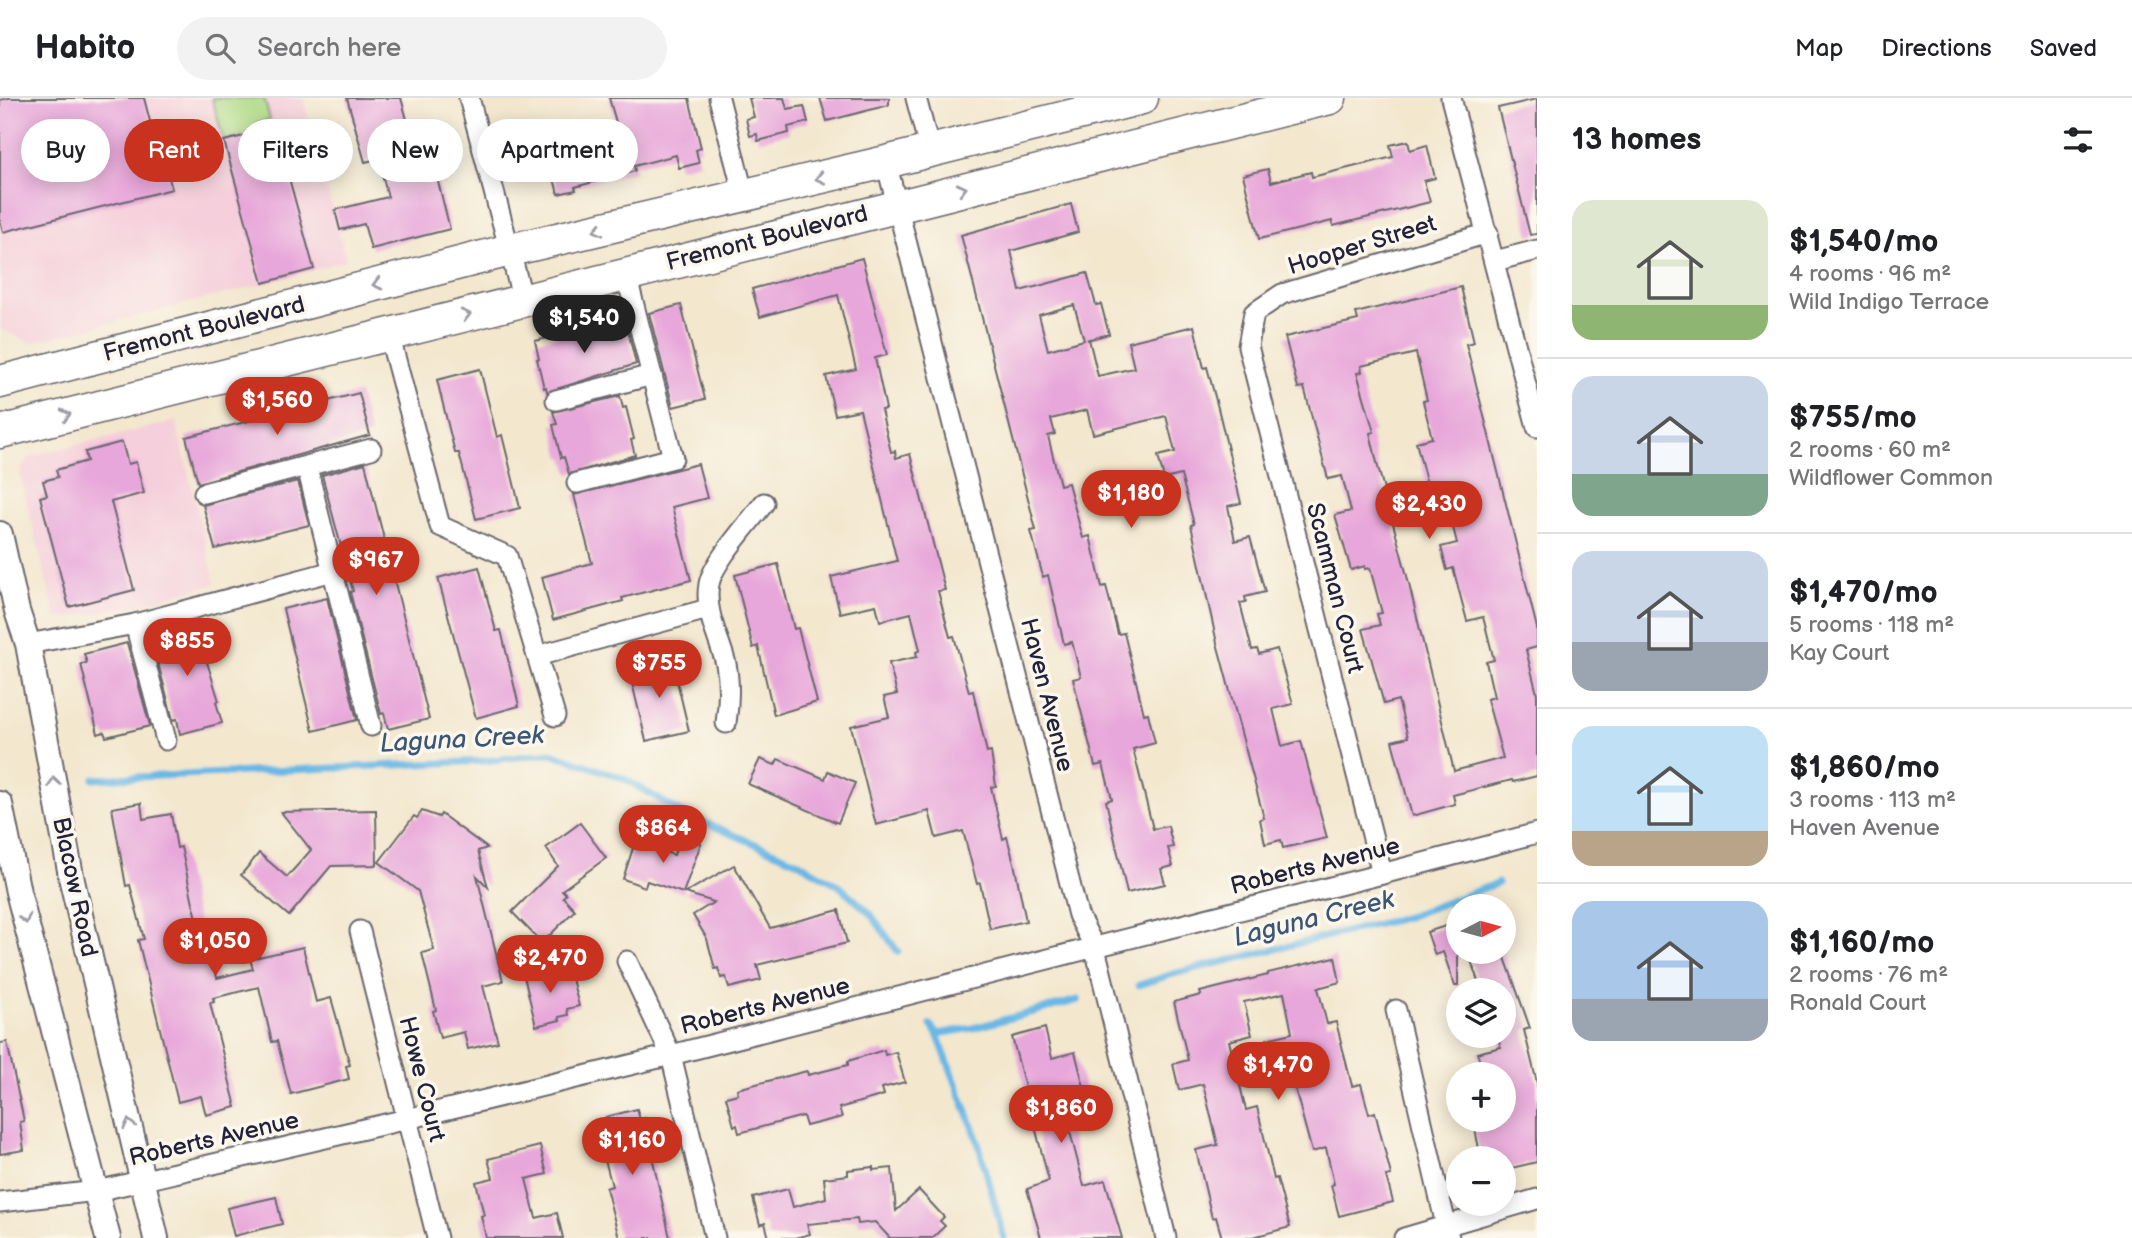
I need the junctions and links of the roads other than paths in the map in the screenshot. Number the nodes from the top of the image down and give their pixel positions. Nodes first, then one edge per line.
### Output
1 (469, 98) edge
2 (719, 98) edge
3 (916, 98) edge
4 (1142, 98) edge
5 (1330, 98) edge
6 (1451, 98) edge
7 (930, 151) junction
8 (886, 162) junction
9 (744, 196) junction
10 (896, 206) junction
11 (1488, 233) junction
12 (510, 250) junction
13 (1537, 250) edge
14 (1495, 261) junction
15 (626, 274) junction
16 (523, 300) junction
17 (1254, 313) joint
18 (389, 334) junction
19 (652, 376) junction
20 (0, 382) edge
21 (556, 400) dead end
22 (1537, 427) edge
23 (0, 432) edge
24 (371, 449) dead end
25 (307, 467) junction
26 (577, 483) dead end
27 (204, 493) dead end
28 (764, 503) dead end
29 (0, 534) edge
30 (333, 571) junction
31 (708, 610) junction
32 (135, 624) junction
33 (28, 644) junction
34 (537, 656) junction
35 (555, 716) dead end
36 (726, 723) dead end
37 (371, 726) dead end
38 (166, 740) dead end
39 (0, 804) edge
40 (1537, 833) edge
41 (1382, 874) junction
42 (360, 931) dead end
43 (1095, 948) junction
44 (627, 961) dead end
45 (1396, 1010) dead end
46 (671, 1055) junction
47 (407, 1119) junction
48 (142, 1181) junction
49 (97, 1191) junction
50 (1537, 1199) edge
51 (0, 1202) edge
52 (1448, 1232) edge
53 (108, 1238) edge
54 (156, 1238) edge
55 (438, 1238) edge
56 (715, 1238) edge
57 (1166, 1238) edge
58 (1404, 1238) edge

1 - 12 street
2 - 9 street
3 - 7 street
4 - 7 main road, Fremont Boulevard
10 -> 5 main road, Fremont Boulevard
6 - 11 street
7 - 8 main road, Fremont Boulevard
8 -> 9 main road, Fremont Boulevard
8 - 10 street, Haven Avenue
9 -> 12 main road, Fremont Boulevard
10 - 15 main road, Fremont Boulevard
10 - 43 street, Haven Avenue
11 - 14 street
11 - 17 street, Hooper Street
12 - 16 street
12 -> 20 main road, Fremont Boulevard
13 - 14 street
14 - 22 street
15 - 16 main road, Fremont Boulevard
15 - 19 street
18 -> 16 main road, Fremont Boulevard
17 - 41 street, Scamman Court
23 -> 18 main road, Fremont Boulevard
18 - 34 street
19 - 21 street
19 - 26 street
24 - 25 street
25 - 27 street
25 - 30 street
28 - 31 street
29 - 33 street, Blacow Road
30 - 32 street
30 - 37 street
31 - 34 street
31 - 36 street
32 - 33 street
32 - 38 street
48 -> 33 street, Blacow Road
34 - 35 street
39 -> 49 street
40 - 41 street, Roberts Avenue
41 - 43 street, Roberts Avenue
42 - 47 street, Howe Court
43 - 46 street, Roberts Avenue
43 - 57 street, Haven Avenue
44 - 46 street
45 - 52 street
46 - 47 street, Roberts Avenue
46 - 56 street
47 - 48 street, Roberts Avenue
47 - 55 street, Howe Court
48 - 49 street, Roberts Avenue
48 - 54 street, Blacow Road
49 - 51 street, Roberts Avenue
49 - 53 street
50 - 52 street
52 - 58 street

